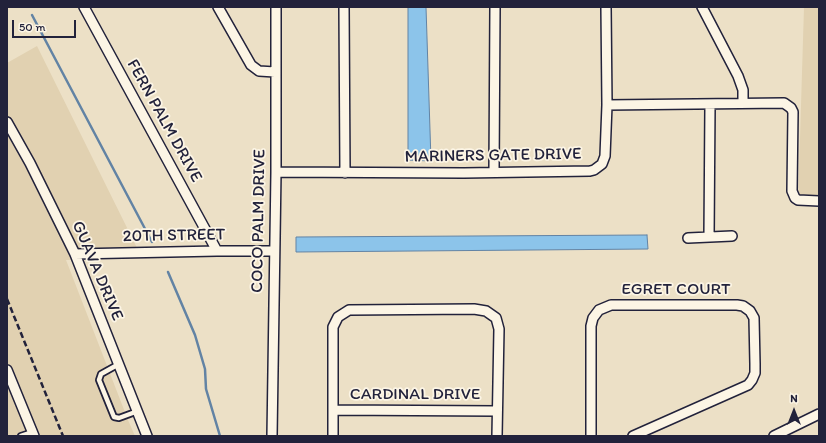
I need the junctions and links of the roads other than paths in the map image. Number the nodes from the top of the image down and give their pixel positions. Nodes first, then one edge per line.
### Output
1 (84, 7) edge
2 (218, 7) edge
3 (276, 7) edge
4 (344, 7) edge
5 (495, 7) edge
6 (606, 7) edge
7 (702, 7) edge
8 (276, 72) junction
9 (743, 103) junction
10 (607, 105) junction
11 (710, 105) junction
12 (7, 122) edge
13 (276, 172) junction
14 (494, 172) junction
15 (345, 173) junction
16 (819, 201) edge
17 (732, 236) dead end
18 (709, 237) junction
19 (688, 238) dead end
20 (217, 251) junction
21 (274, 251) junction
22 (75, 254) junction
23 (119, 364) junction
24 (7, 370) edge
25 (333, 410) junction
26 (138, 411) junction
27 (497, 411) junction
28 (819, 414) edge
29 (792, 432) edge
30 (34, 434) edge
31 (20, 436) edge
32 (147, 436) edge
33 (272, 436) edge
34 (333, 436) edge
35 (497, 436) edge
36 (591, 436) edge
37 (633, 436) edge
38 (774, 436) edge

1 - 20 street, FERN PALM DRIVE
2 - 8 street
3 - 8 street, COCO PALM DRIVE
4 - 15 street
5 - 14 street
6 - 10 street, MARINERS GATE DRIVE
7 - 9 street
8 - 13 street, COCO PALM DRIVE
9 - 11 street
9 - 16 street
10 - 11 street
10 - 14 street, MARINERS GATE DRIVE
11 - 18 street
12 - 22 street, GUAVA DRIVE
13 - 15 street, MARINERS GATE DRIVE
13 - 21 street, COCO PALM DRIVE
14 - 15 street, MARINERS GATE DRIVE
17 - 18 street
18 - 19 street
20 - 21 street, 20TH STREET
20 - 22 street, 20TH STREET
21 - 33 street, COCO PALM DRIVE
22 - 23 street, GUAVA DRIVE
23 - 26 street, GUAVA DRIVE
23 - 26 lane
24 - 30 street
25 - 27 street, CARDINAL DRIVE
25 - 27 street
25 - 34 street
26 - 32 street, GUAVA DRIVE
27 - 35 street
28 - 29 street
29 - 38 street
30 - 31 lane
36 - 37 street, EGRET COURT

